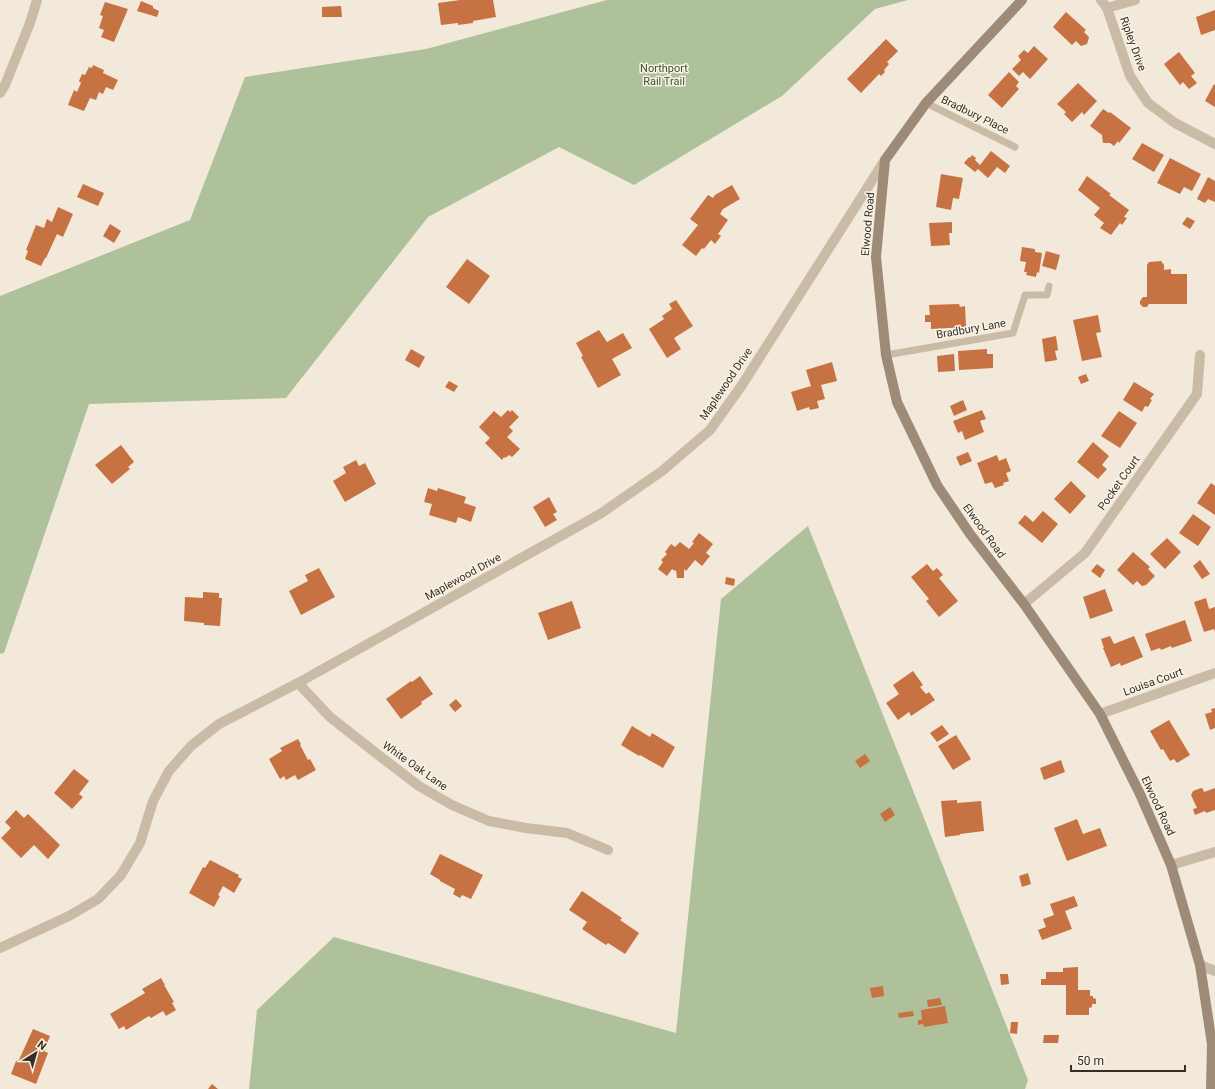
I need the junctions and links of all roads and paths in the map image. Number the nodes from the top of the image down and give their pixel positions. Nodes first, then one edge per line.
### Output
1 (37, 0) edge
2 (1022, 0) edge
3 (1135, 0) edge
4 (1104, 4) edge
5 (0, 93) edge
6 (926, 103) junction
7 (1215, 144) edge
8 (1015, 147) dead end
9 (885, 160) junction
10 (1049, 286) dead end
11 (886, 355) junction
12 (1200, 355) dead end
13 (1024, 604) junction
14 (1215, 673) edge
15 (298, 683) junction
16 (1100, 714) junction
17 (608, 850) dead end
18 (1215, 852) edge
19 (1171, 865) junction
20 (0, 948) edge
21 (1200, 965) junction
22 (1215, 972) edge
23 (1211, 1089) edge

1 - 5 street
2 - 6 main road
3 - 4 street, Ripley Drive
4 - 7 street, Ripley Drive
6 - 8 lane, Bradbury Place
6 - 9 main road
9 - 11 main road, Elwood Road
9 - 15 street, Maplewood Drive
10 - 11 lane, Bradbury Lane
11 - 13 main road, Elwood Road
12 - 13 street, Pocket Court
13 - 16 main road, Elwood Road
14 - 16 street, Louisa Court
15 - 17 street, White Oak Lane
15 - 20 street, Maplewood Drive
16 - 19 main road, Elwood Road
18 - 19 street
19 - 21 main road, Elwood Road
21 - 22 street
21 - 23 main road, Elwood Road

